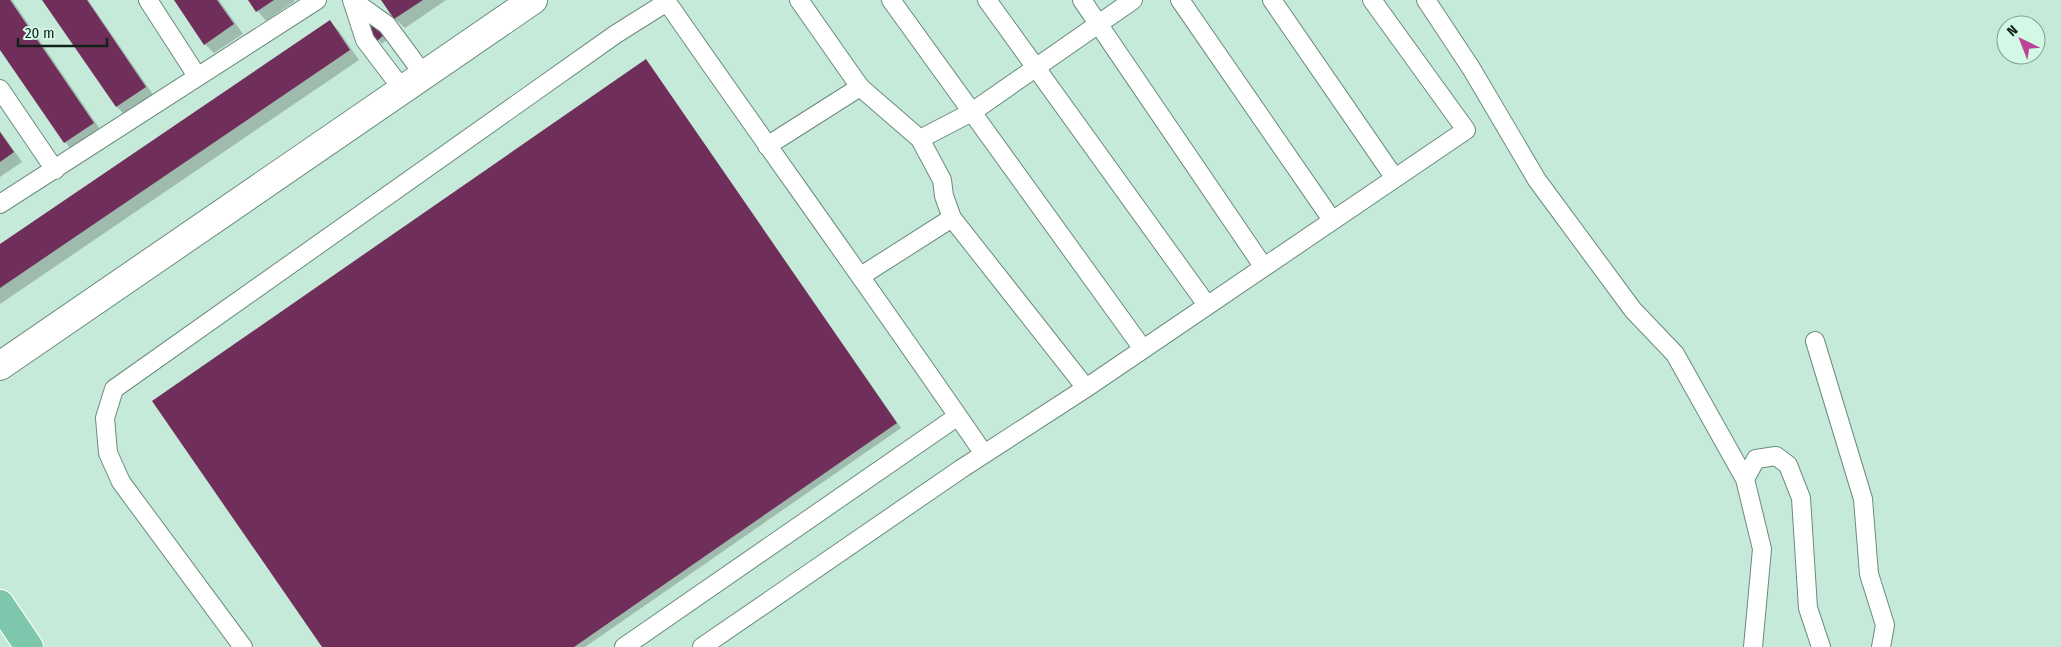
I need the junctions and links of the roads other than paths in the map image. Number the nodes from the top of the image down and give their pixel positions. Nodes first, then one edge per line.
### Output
1 (148, 0) edge
2 (317, 0) edge
3 (352, 0) edge
4 (534, 0) edge
5 (799, 0) edge
6 (891, 0) edge
7 (987, 0) edge
8 (1082, 0) edge
9 (1133, 0) edge
10 (1180, 0) edge
11 (1272, 0) edge
12 (1372, 0) edge
13 (1426, 0) edge
14 (668, 1) edge
15 (1098, 24) junction
16 (1036, 68) junction
17 (197, 76) junction
18 (414, 82) junction
19 (860, 87) junction
20 (0, 89) edge
21 (972, 112) junction
22 (920, 139) junction
23 (767, 146) junction
24 (55, 170) junction
25 (1394, 177) junction
26 (0, 204) edge
27 (952, 218) junction
28 (1332, 220) junction
29 (1263, 266) junction
30 (861, 276) junction
31 (1207, 305) junction
32 (1815, 340) dead end
33 (1143, 348) junction
34 (0, 366) edge
35 (1086, 388) junction
36 (958, 416) junction
37 (984, 454) junction
38 (1745, 479) junction
39 (0, 604) edge
40 (29, 647) edge
41 (244, 647) edge
42 (624, 647) edge
43 (702, 647) edge
44 (1754, 647) edge
45 (1821, 647) edge
46 (1881, 647) edge

1 - 17 lane
2 - 17 lane
3 - 18 lane
3 - 18 lane
4 - 18 street
5 - 19 lane
6 - 21 lane
7 - 16 lane
8 - 15 lane
9 - 15 lane
10 - 28 lane
11 - 25 lane
12 - 25 lane
13 - 38 lane
14 - 23 lane
14 - 41 lane
15 - 16 lane
15 - 29 lane
16 - 21 lane
16 - 31 lane
17 - 24 lane
18 - 34 street
19 - 22 lane
19 - 23 lane
20 - 24 lane
21 - 22 lane
21 - 33 lane
22 - 27 lane
23 - 30 lane
24 - 26 lane
25 - 28 lane
27 - 30 lane
27 - 35 lane
28 - 29 lane
29 - 31 lane
30 - 36 lane
31 - 33 lane
32 - 46 lane
33 - 35 lane
35 - 37 lane
36 - 37 lane
36 - 42 lane
37 - 43 lane
38 - 44 lane
38 - 45 lane
39 - 40 main road

